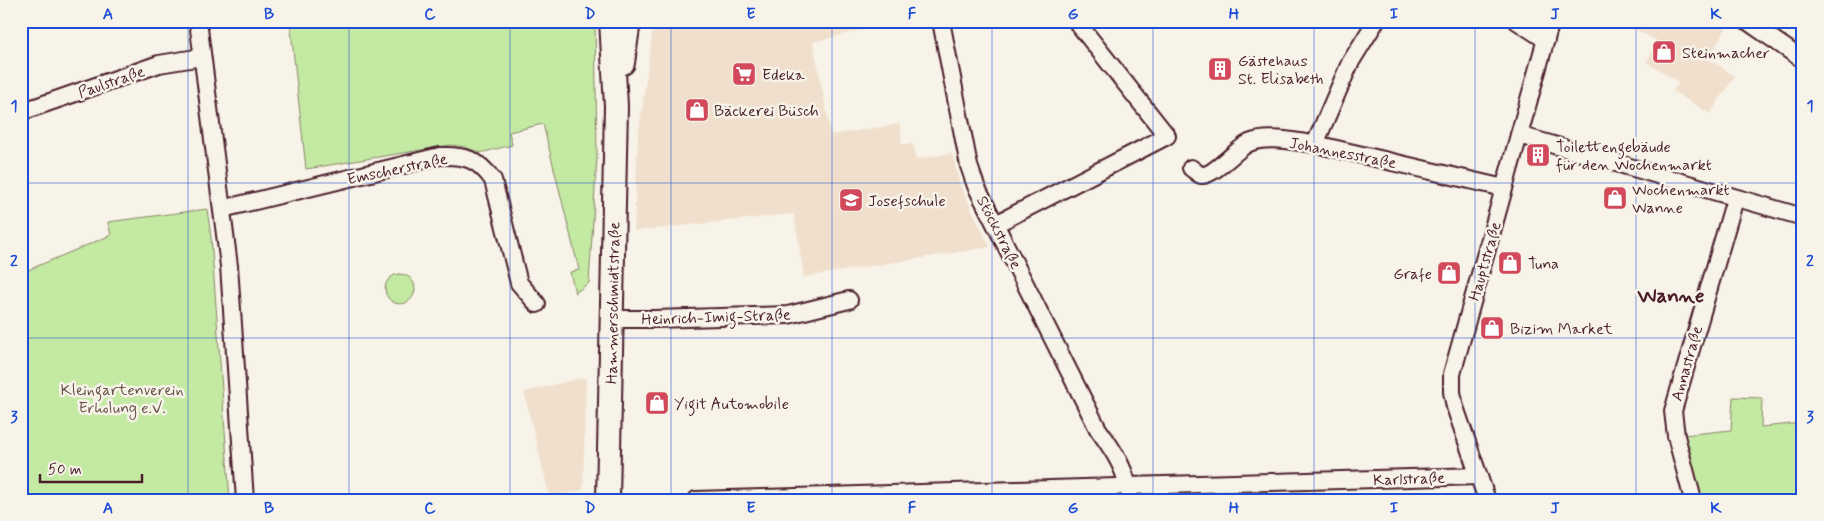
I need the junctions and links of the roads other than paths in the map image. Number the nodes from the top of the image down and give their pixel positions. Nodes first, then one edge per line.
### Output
1 (198, 21) edge
2 (611, 21) edge
3 (629, 21) edge
4 (941, 21) edge
5 (1076, 21) edge
6 (1376, 21) edge
7 (1517, 21) edge
8 (1551, 21) edge
9 (1747, 21) edge
10 (1546, 40) junction
11 (202, 56) junction
12 (1803, 60) edge
13 (616, 106) junction
14 (21, 112) edge
15 (1519, 135) junction
16 (1315, 144) junction
17 (1191, 168) dead end
18 (1504, 188) junction
19 (1734, 198) junction
20 (222, 209) junction
21 (1803, 217) edge
22 (996, 224) junction
23 (849, 300) dead end
24 (537, 304) dead end
25 (611, 318) junction
26 (1479, 476) junction
27 (1124, 493) edge
28 (245, 500) edge
29 (608, 500) edge
30 (696, 500) edge
31 (1487, 500) edge
32 (1693, 500) edge

1 - 11 street
2 - 13 main road, Hammerschmidtstraße
3 - 13 main road, Hammerschmidtstraße
4 - 22 street, Stöckstraße
5 - 22 street
6 - 16 street
7 - 10 street
8 - 10 street, Hauptstraße
9 - 12 street
10 - 15 street, Hauptstraße
11 - 14 street, Paulstraße
11 - 20 street
13 - 25 main road, Hammerschmidtstraße
15 - 18 street, Hauptstraße
15 - 19 street
16 - 17 street, Johannesstraße
16 - 18 street, Johannesstraße
18 - 26 street, Hauptstraße
19 - 21 street
19 - 32 street, Annastraße
20 - 24 street, Emscherstraße
20 - 28 street
22 - 27 street, Stöckstraße
23 - 25 street, Heinrich-Imig-Straße
25 - 29 main road, Hammerschmidtstraße
26 - 27 street, Karlstraße
26 - 31 street, Hauptstraße
27 - 30 street, Karlstraße

